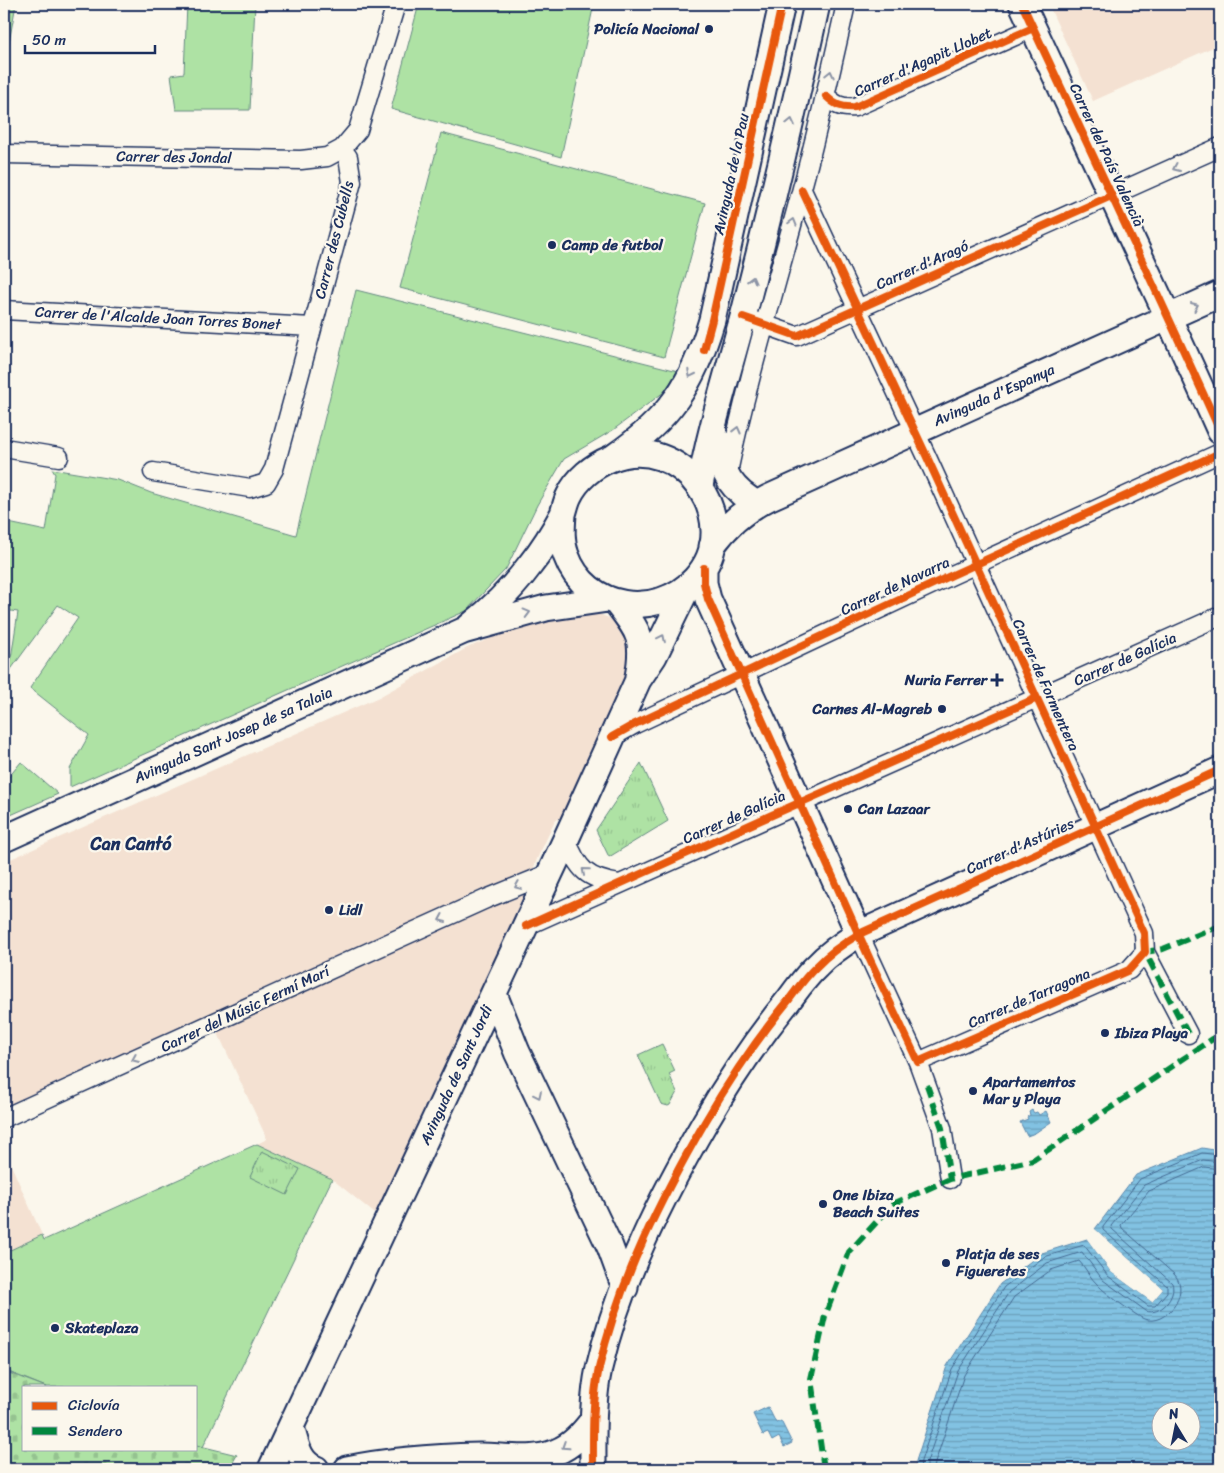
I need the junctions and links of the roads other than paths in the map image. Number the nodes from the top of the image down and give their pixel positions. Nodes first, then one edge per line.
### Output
1 (396, 4) edge
2 (782, 4) edge
3 (817, 4) edge
4 (846, 4) edge
5 (1022, 4) edge
6 (1033, 28) junction
7 (826, 96) junction
8 (1220, 147) edge
9 (342, 149) junction
10 (4, 154) edge
11 (802, 190) junction
12 (1111, 196) junction
13 (1220, 294) edge
14 (859, 308) junction
15 (4, 310) edge
16 (1169, 317) junction
17 (754, 321) junction
18 (312, 327) junction
19 (677, 398) junction
20 (713, 427) junction
21 (915, 431) junction
22 (1220, 431) edge
23 (4, 448) edge
24 (1220, 453) edge
25 (59, 457) dead end
26 (612, 458) junction
27 (153, 472) dead end
28 (727, 478) junction
29 (702, 489) junction
30 (758, 499) junction
31 (563, 514) junction
32 (976, 564) junction
33 (701, 567) junction
34 (516, 583) junction
35 (612, 601) junction
36 (1220, 616) edge
37 (463, 631) junction
38 (742, 674) junction
39 (638, 680) junction
40 (1037, 698) junction
41 (612, 736) junction
42 (1220, 770) edge
43 (799, 803) junction
44 (1095, 828) junction
45 (4, 839) edge
46 (566, 839) junction
47 (550, 874) junction
48 (619, 884) junction
49 (526, 926) junction
50 (859, 934) junction
51 (1145, 952) junction
52 (494, 994) junction
53 (1188, 1034) dead end
54 (469, 1048) junction
55 (517, 1052) junction
56 (918, 1062) junction
57 (4, 1118) edge
58 (950, 1179) dead end
59 (652, 1222) junction
60 (601, 1226) junction
61 (625, 1288) junction
62 (593, 1420) junction
63 (291, 1427) junction
64 (529, 1458) junction
65 (271, 1469) edge
66 (316, 1469) edge
67 (347, 1469) edge
68 (552, 1469) edge
69 (592, 1469) edge

1 - 9 street
2 -> 19 street, Avinguda de la Pau
17 -> 3 street
7 -> 4 street
5 - 6 street, Carrer del País Valencià
6 - 7 street, Carrer d'Agapit Llobet
6 - 12 street, Carrer del País Valencià
7 - 11 street
8 -> 12 street, Carrer d'Aragó
9 - 10 street, Carrer des Jondal
9 - 18 street, Carrer des Cubells
11 - 14 street, Carrer de Formentera
17 -> 11 street
12 - 14 street, Carrer d'Aragó
12 - 16 street, Carrer del País Valencià
16 -> 13 street, Avinguda d'Espanya
14 - 17 street, Carrer d'Aragó
14 - 21 street, Carrer de Formentera
15 - 18 street, Carrer de l'Alcalde Joan Torres Bonet
16 - 21 street, Avinguda d'Espanya
16 - 22 street, Carrer del País Valencià
17 - 20 street
28 -> 17 street
18 - 27 street, Carrer des Cubells
19 - 26 street, Avinguda de la Pau
19 - 34 street
20 - 28 street
20 - 29 street
21 - 30 street, Avinguda d'Espanya
21 - 32 street, Carrer de Formentera
23 - 25 street
24 - 32 street, Carrer de Navarra
26 - 29 street
26 - 31 street
28 - 30 street
29 - 30 street, Avinguda d'Espanya
29 - 33 street
30 - 33 street, Avinguda d'Espanya
31 - 34 street
31 - 35 street
32 - 38 street, Carrer de Navarra
32 - 40 street, Carrer de Formentera
33 - 35 street
33 - 38 street
39 -> 33 street, Avinguda de Sant Jordi
34 - 37 street
37 -> 35 street
35 - 39 street, Avinguda de Sant Jordi
36 - 40 street, Carrer de Galícia
37 - 45 street, Avinguda Sant Josep de sa Talaia
38 - 41 street, Carrer de Navarra
38 - 43 street
39 - 41 street, Avinguda de Sant Jordi
40 - 43 street, Carrer de Galícia
40 - 44 street, Carrer de Formentera
41 - 46 street, Avinguda de Sant Jordi
42 - 44 street, Carrer d'Astúries
43 - 48 street, Carrer de Galícia
43 - 50 street
44 - 50 street, Carrer d'Astúries
44 - 51 street, Carrer de Formentera
46 - 47 street, Avinguda de Sant Jordi
48 -> 46 street
47 - 49 street, Avinguda de Sant Jordi
47 -> 57 street, Carrer del Músic Fermí Marí
48 - 49 street, Carrer de Galícia
49 - 52 street, Avinguda de Sant Jordi
50 - 56 street
50 - 59 street, Carrer d'Astúries
51 - 53 street, Carrer de Formentera
51 - 56 street, Carrer de Tarragona
52 - 54 street, Avinguda de Sant Jordi
52 - 55 street
54 - 55 street
54 - 63 street, Avinguda de Sant Jordi
55 -> 60 street
56 - 58 street
59 - 60 street
59 - 61 street, Carrer d'Astúries
60 - 61 street
61 - 62 street, Carrer d'Astúries
62 -> 64 street
62 - 69 street, Carrer d'Astúries
63 - 65 street, Avinguda de Sant Jordi
63 - 66 street
64 - 67 street
64 - 68 street

